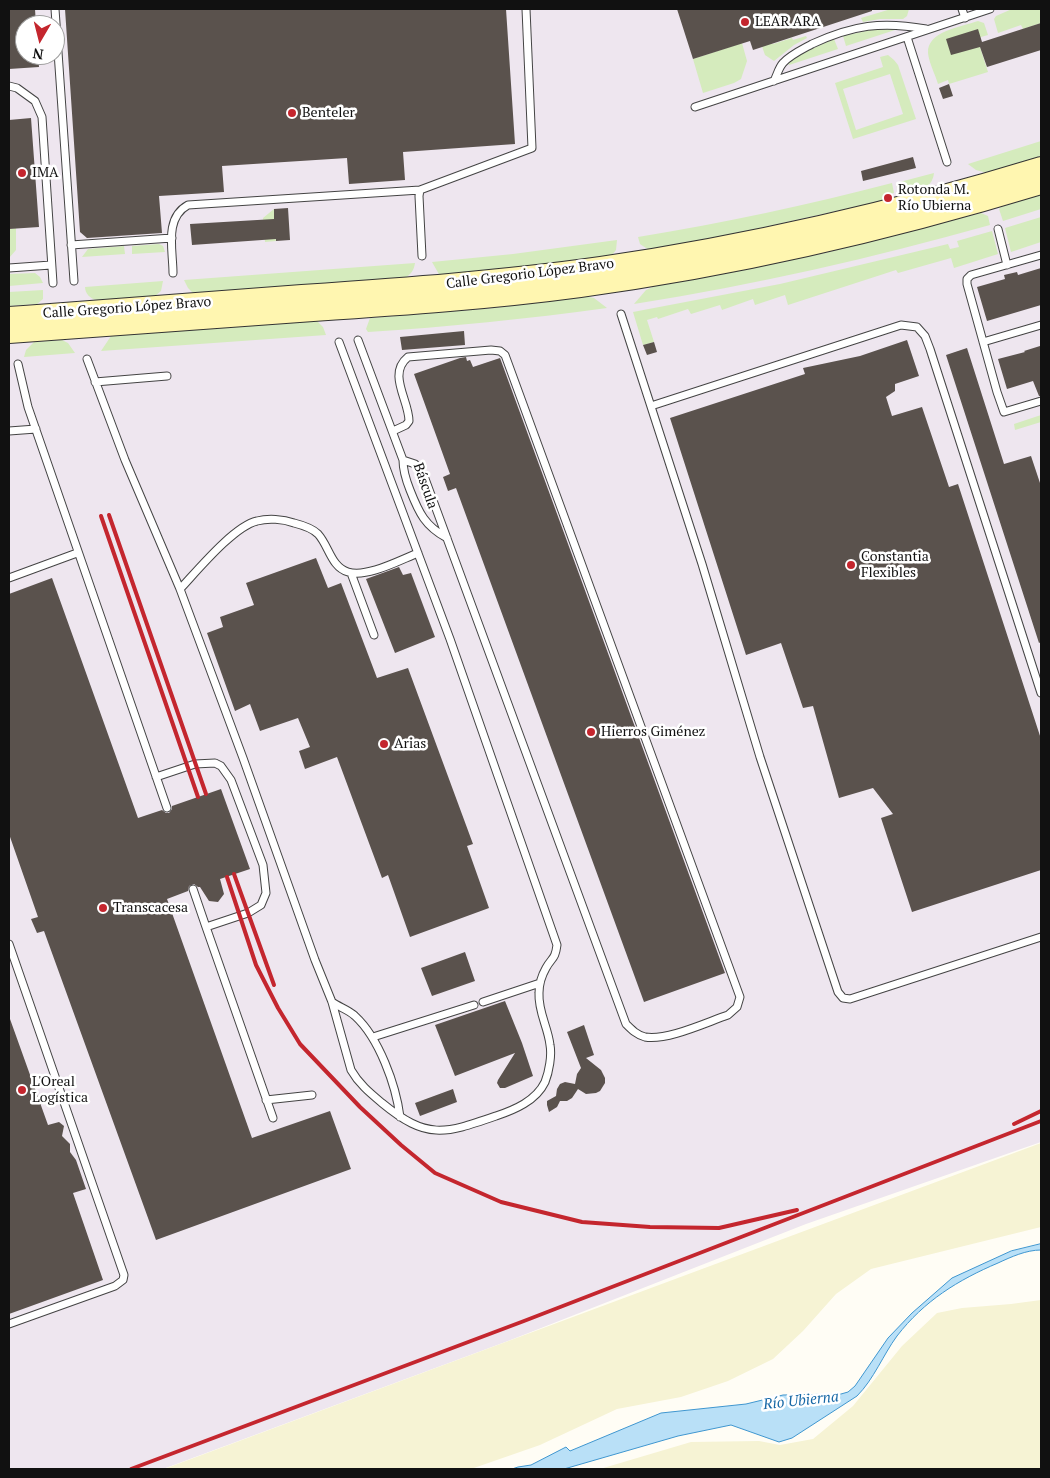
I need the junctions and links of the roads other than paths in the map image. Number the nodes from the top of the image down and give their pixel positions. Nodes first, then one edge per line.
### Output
1 (55, 9) edge
2 (526, 9) edge
3 (962, 9) edge
4 (990, 9) edge
5 (965, 18) junction
6 (929, 30) junction
7 (907, 37) junction
8 (774, 80) junction
9 (9, 86) edge
10 (695, 107) dead end
11 (947, 162) dead end
12 (1041, 167) edge
13 (1041, 184) edge
14 (420, 190) junction
15 (998, 229) dead end
16 (172, 238) junction
17 (71, 244) junction
18 (1041, 255) edge
19 (422, 256) dead end
20 (52, 265) junction
21 (1007, 265) junction
22 (9, 268) edge
23 (173, 273) dead end
24 (74, 281) dead end
25 (53, 283) dead end
26 (621, 314) dead end
27 (9, 317) edge
28 (1041, 325) edge
29 (9, 333) edge
30 (358, 340) dead end
31 (339, 342) dead end
32 (983, 342) junction
33 (86, 359) dead end
34 (18, 364) dead end
35 (167, 376) dead end
36 (95, 382) junction
37 (1041, 401) edge
38 (650, 406) junction
39 (36, 429) junction
40 (393, 430) junction
41 (9, 431) edge
42 (403, 460) junction
43 (447, 538) junction
44 (77, 553) junction
45 (418, 554) junction
46 (351, 573) junction
47 (9, 578) edge
48 (180, 589) junction
49 (374, 635) dead end
50 (1041, 693) edge
51 (156, 777) junction
52 (167, 808) dead end
53 (193, 889) dead end
54 (206, 927) junction
55 (1041, 937) edge
56 (9, 944) edge
57 (540, 983) junction
58 (332, 1002) junction
59 (483, 1002) dead end
60 (474, 1004) dead end
61 (373, 1037) junction
62 (312, 1095) dead end
63 (266, 1100) junction
64 (400, 1117) junction
65 (273, 1118) dead end
66 (9, 1324) edge

1 - 17 lane
2 - 14 lane
3 - 5 lane
4 - 5 lane
5 - 6 lane
6 - 7 lane
6 - 8 lane
7 - 8 lane
7 - 11 lane
8 - 10 lane
9 - 20 lane
12 - 27 main road, Calle Gregorio López Bravo
13 - 29 main road, Calle Gregorio López Bravo
14 - 16 lane
14 - 19 lane
15 - 21 lane
16 - 17 lane
16 - 23 lane
17 - 24 lane
18 - 21 lane
20 - 22 lane
20 - 25 lane
21 - 32 lane
26 - 38 lane
28 - 32 lane
30 - 40 lane, Báscula
31 - 45 lane
32 - 37 lane
33 - 36 lane
34 - 39 lane
35 - 36 lane
36 - 48 lane
38 - 50 lane
38 - 55 lane
39 - 41 lane
39 - 44 lane
40 - 42 lane, Báscula
40 - 43 lane
42 - 43 lane
42 - 43 lane, Báscula
44 - 47 lane
44 - 51 lane
45 - 46 lane
45 - 57 lane
46 - 48 lane
46 - 49 lane
48 - 58 lane
51 - 52 lane
51 - 54 lane
53 - 54 lane
54 - 63 lane
56 - 66 lane
57 - 59 lane
57 - 64 lane
58 - 61 lane
58 - 64 lane
60 - 61 lane
61 - 64 lane
62 - 63 lane
63 - 65 lane

